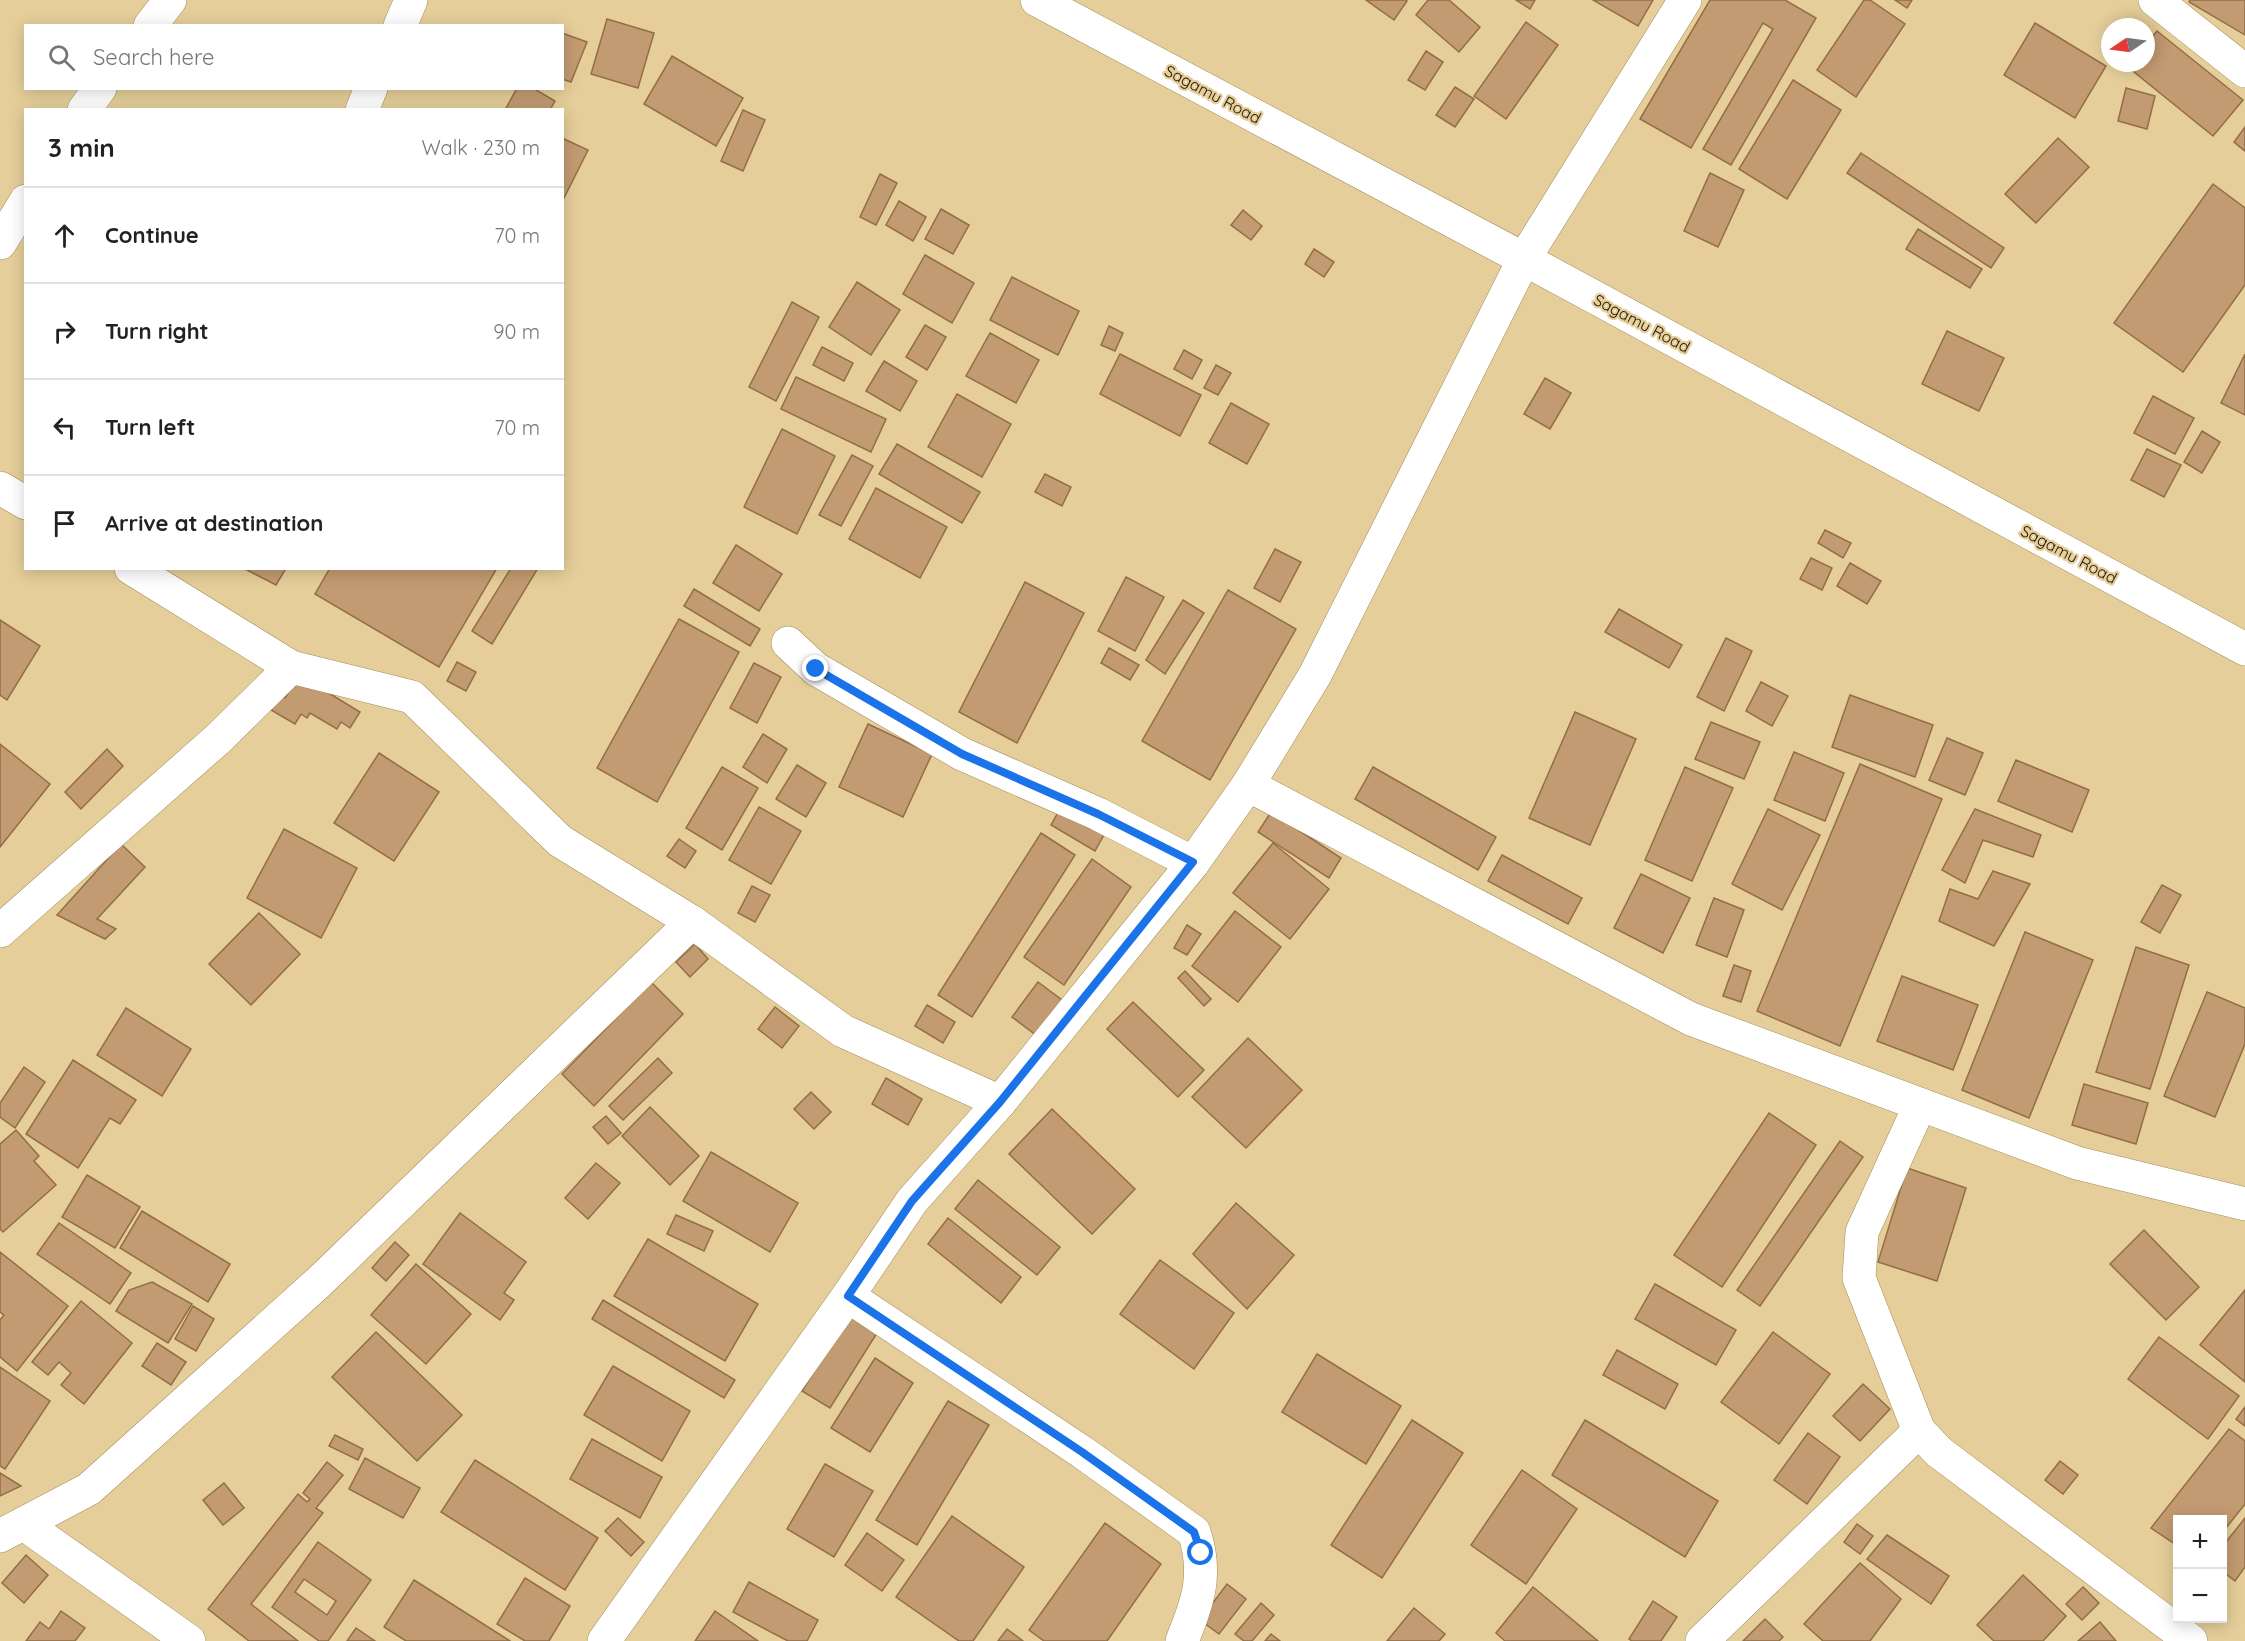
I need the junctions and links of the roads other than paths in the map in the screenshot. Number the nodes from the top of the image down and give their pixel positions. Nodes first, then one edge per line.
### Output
1 (170, 0) edge
2 (411, 0) edge
3 (1037, 0) edge
4 (1684, 0) edge
5 (2155, 0) edge
6 (152, 24) edge
7 (401, 24) edge
8 (2245, 70) edge
9 (99, 90) edge
10 (370, 90) edge
11 (85, 108) edge
12 (363, 108) edge
13 (24, 204) edge
14 (0, 243) edge
15 (1524, 259) junction
16 (0, 488) edge
17 (24, 502) edge
18 (134, 570) edge
19 (788, 644) dead end
20 (2245, 649) edge
21 (291, 668) junction
22 (1248, 785) junction
23 (1193, 862) junction
24 (692, 922) junction
25 (0, 931) edge
26 (1000, 1102) junction
27 (1920, 1105) junction
28 (2245, 1204) edge
29 (848, 1296) junction
30 (1919, 1431) junction
31 (12, 1530) edge
32 (168, 1635) edge
33 (604, 1641) edge
34 (1182, 1641) edge
35 (1702, 1641) edge
36 (2191, 1641) edge

1 - 6 main road
2 - 7 main road
3 - 15 main road, Sagamu Road
4 - 15 main road
5 - 8 main road
9 - 11 main road
10 - 12 main road
13 - 14 main road
15 - 20 main road, Sagamu Road
15 - 22 main road
16 - 17 main road
18 - 21 main road
19 - 23 main road
21 - 24 main road
21 - 25 main road
22 - 23 main road
22 - 27 main road
23 - 26 main road
24 - 26 main road
24 - 31 main road
26 - 29 main road
27 - 28 main road
27 - 30 main road
29 - 33 main road
29 - 34 main road
30 - 35 main road
30 - 36 main road
31 - 32 main road

